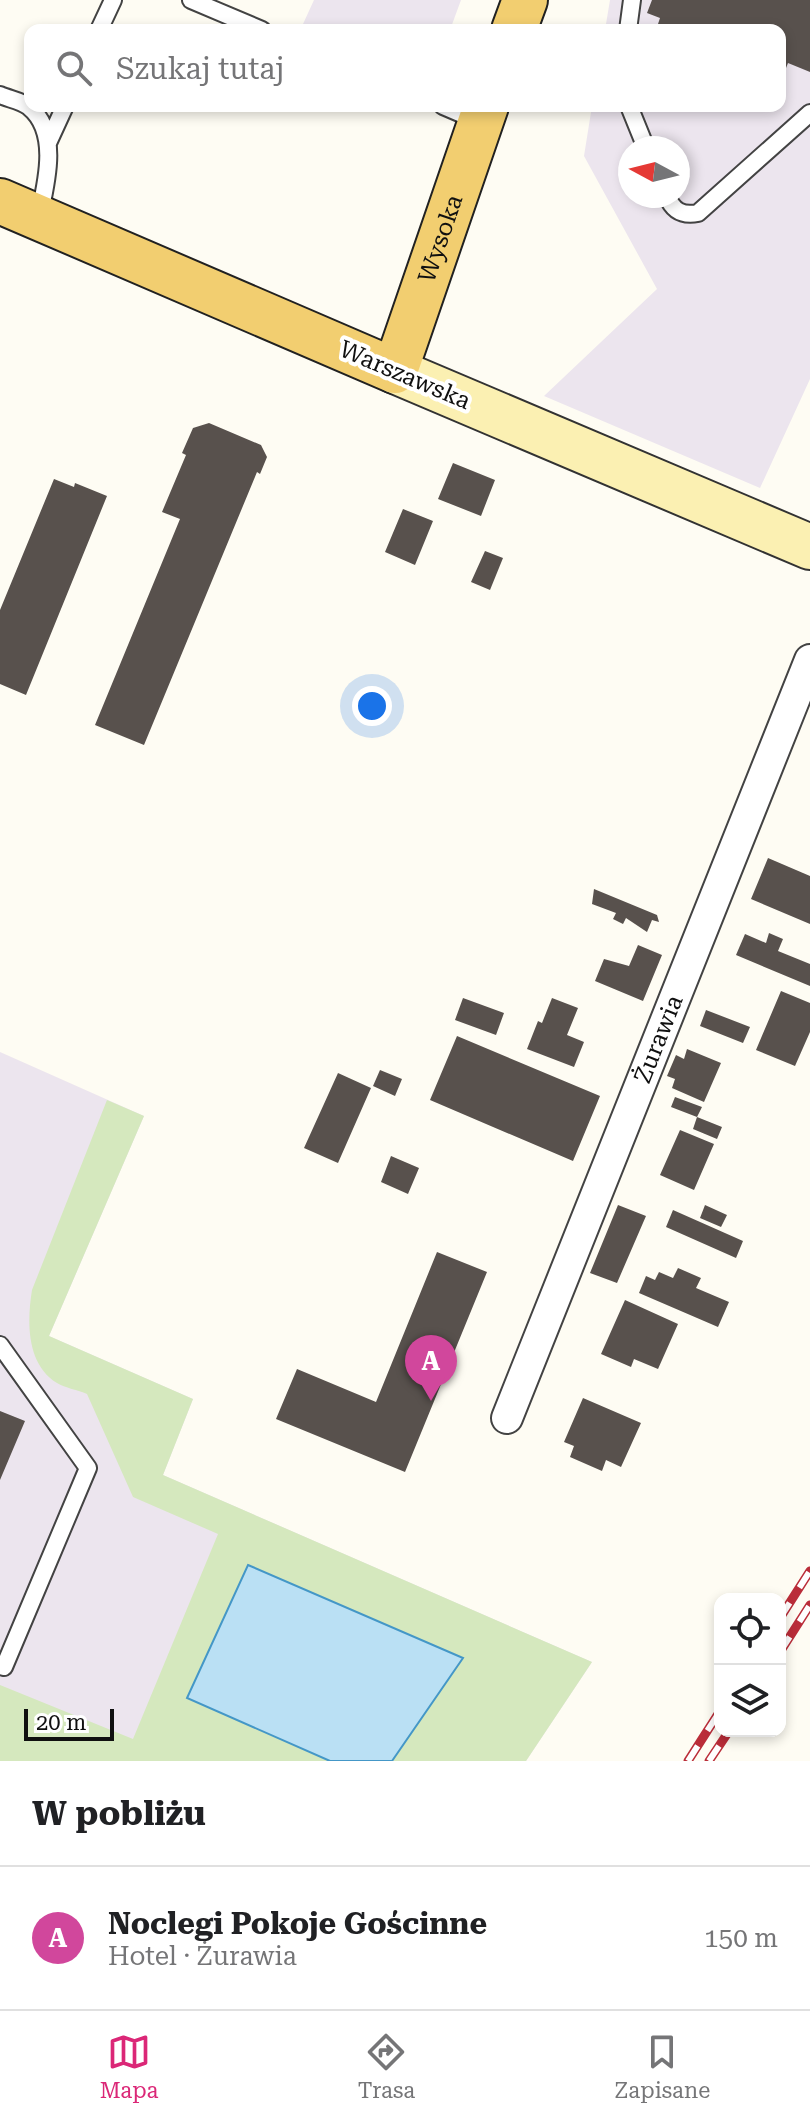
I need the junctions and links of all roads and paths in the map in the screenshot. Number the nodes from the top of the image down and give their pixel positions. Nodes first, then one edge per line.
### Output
1 (113, 0) edge
2 (191, 0) edge
3 (525, 0) edge
4 (632, 0) edge
5 (102, 24) edge
6 (248, 24) edge
7 (516, 24) edge
8 (629, 24) edge
9 (0, 95) edge
10 (24, 104) edge
11 (33, 112) edge
12 (62, 112) edge
13 (470, 112) edge
14 (631, 112) edge
15 (810, 113) edge
16 (641, 136) edge
17 (48, 143) junction
18 (674, 208) edge
19 (19, 209) edge
20 (395, 371) junction
21 (810, 547) edge
22 (810, 660) edge
23 (0, 1345) edge
24 (507, 1418) dead end
25 (0, 1666) edge

1 - 5 lane
2 - 6 lane
3 - 7 main road
4 - 8 lane
9 - 10 lane
11 - 17 lane
12 - 17 lane
13 - 20 main road, Wysoka
14 - 16 lane
15 - 18 lane
17 - 19 lane
19 - 20 main road, Warszawska
20 - 21 main road, Warszawska
22 - 24 street, Żurawia
23 - 25 lane

